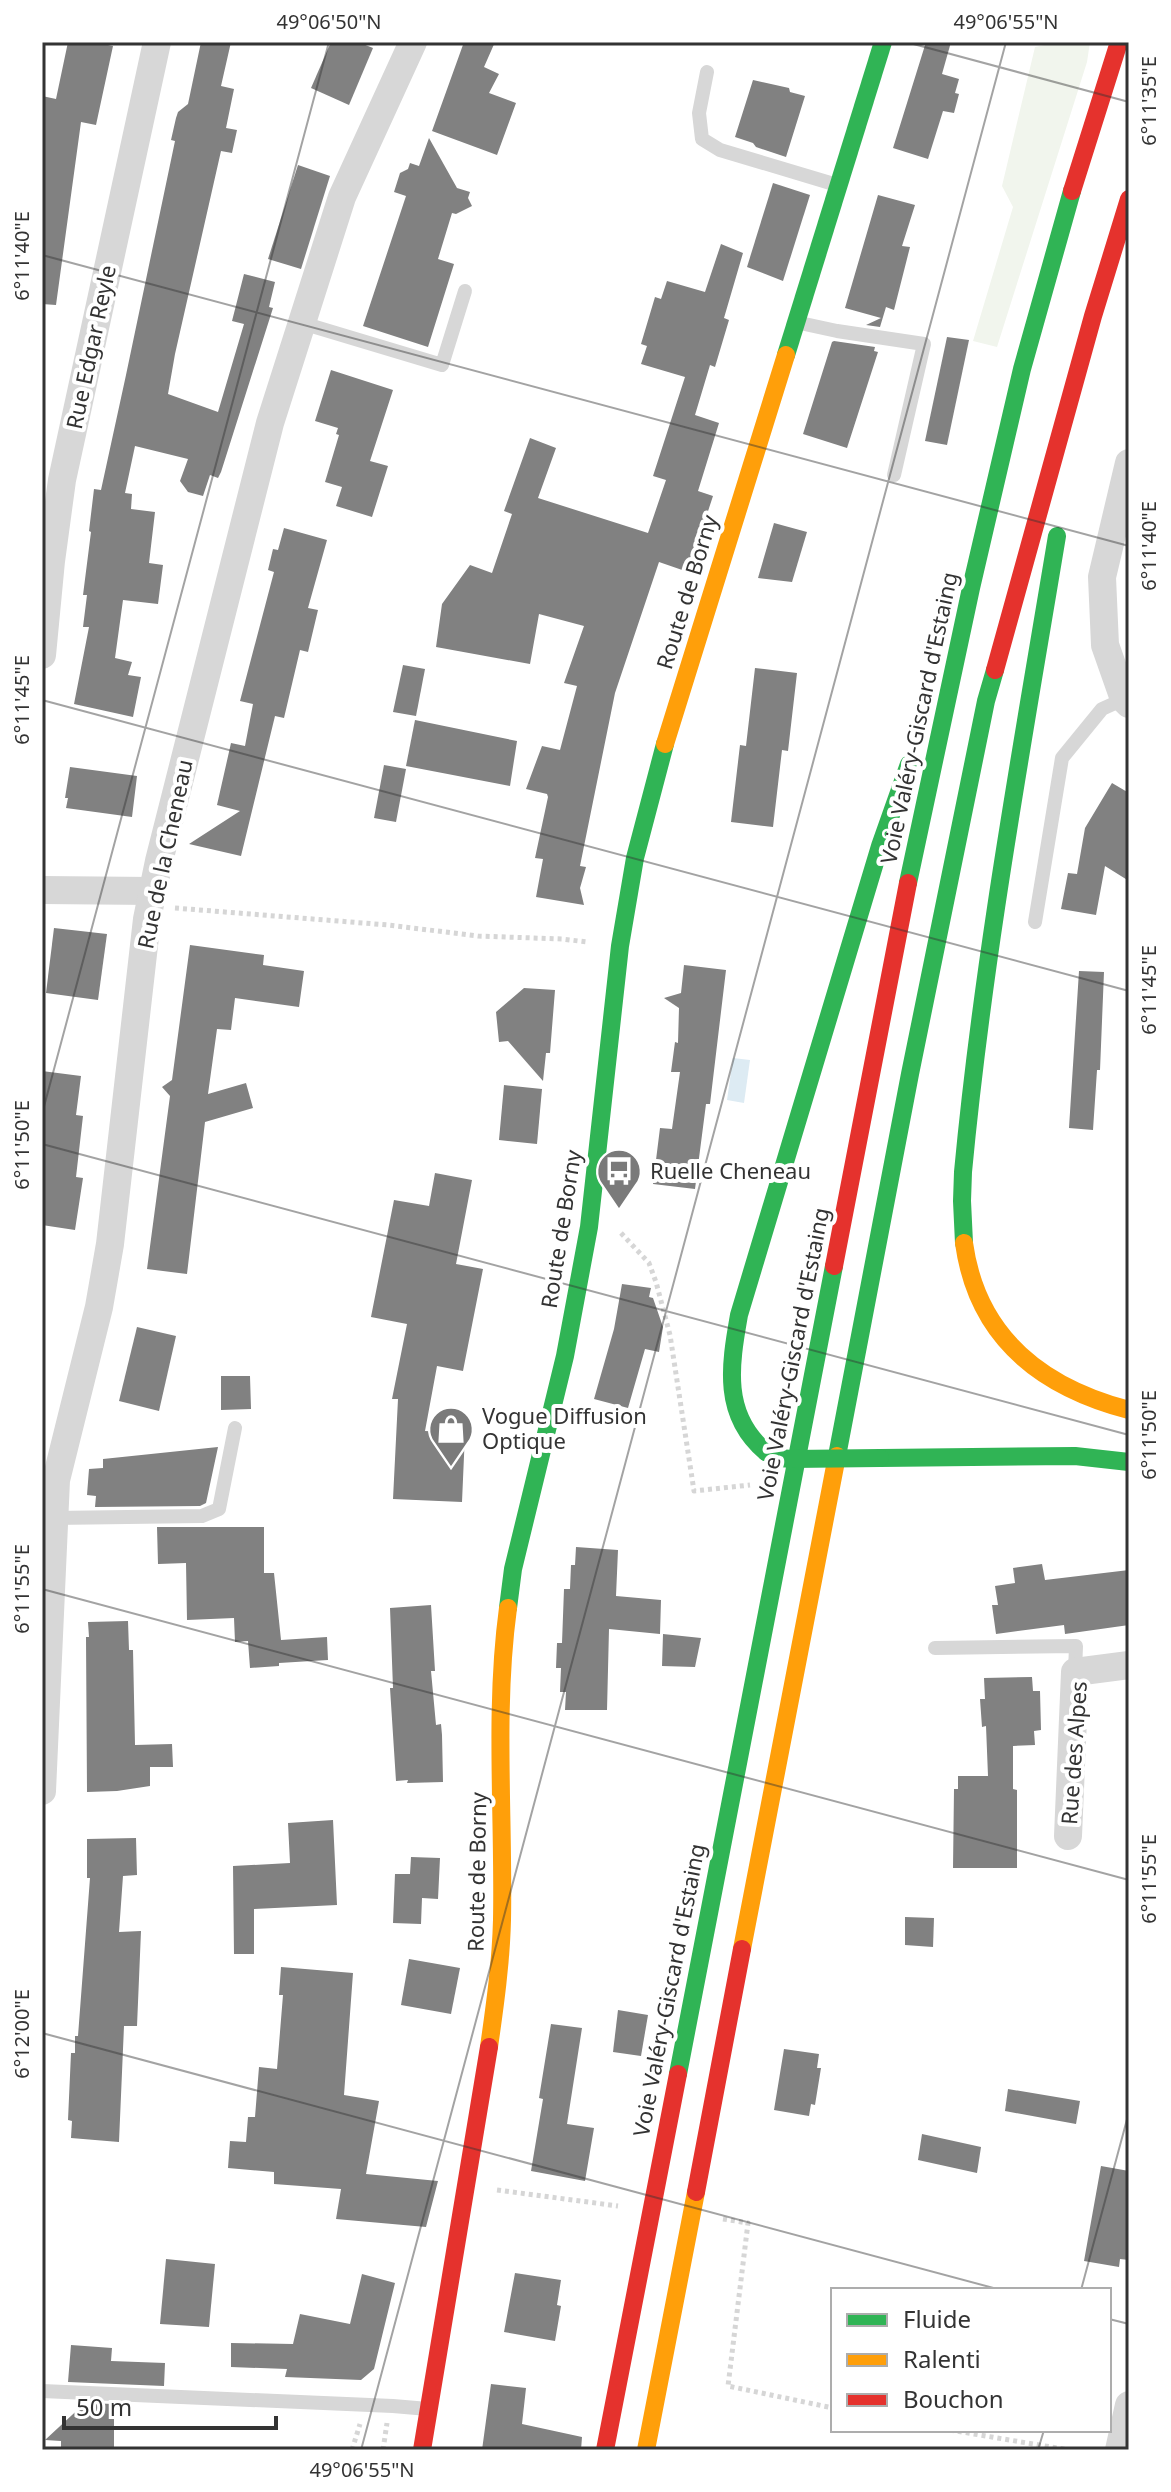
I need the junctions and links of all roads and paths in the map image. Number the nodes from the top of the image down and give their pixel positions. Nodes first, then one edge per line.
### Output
1 (157, 42) edge
2 (413, 42) edge
3 (883, 42) edge
4 (1119, 42) edge
5 (707, 72) dead end
6 (838, 185) junction
7 (1129, 199) edge
8 (465, 291) dead end
9 (1093, 316) junction
10 (796, 322) junction
11 (302, 323) junction
12 (1129, 463) edge
13 (1068, 472) dead end
14 (894, 475) dead end
15 (1060, 519) dead end
16 (971, 588) junction
17 (42, 655) edge
18 (1126, 702) edge
19 (926, 717) dead end
20 (916, 746) dead end
21 (42, 890) edge
22 (152, 898) junction
23 (1035, 922) dead end
24 (620, 946) junction
25 (589, 1227) junction
26 (1129, 1410) edge
27 (235, 1428) dead end
28 (1129, 1462) edge
29 (49, 1478) edge
30 (759, 1484) dead end
31 (53, 1518) junction
32 (935, 1648) dead end
33 (1129, 1665) edge
34 (1075, 1672) junction
35 (42, 1791) edge
36 (1068, 1836) dead end
37 (507, 2192) dead end
38 (619, 2206) dead end
39 (722, 2219) dead end
40 (42, 2391) edge
41 (1129, 2405) edge
42 (831, 2408) edge
43 (428, 2409) junction
44 (962, 2432) edge
45 (422, 2450) edge
46 (605, 2450) edge
47 (646, 2450) edge
48 (1069, 2450) edge
49 (1119, 2450) edge

1 - 17 street, Rue Edgar Reyle
2 - 11 street, Rue de la Cheneau
3 - 6 main road, Route de Borny
4 - 16 main road, Voie Valéry-Giscard d'Estaing
5 - 6 lane
6 - 10 main road, Route de Borny
7 - 9 main road
8 - 11 lane
9 - 13 main road
9 - 47 main road
10 - 14 lane
10 - 24 main road, Route de Borny
11 - 22 street, Rue de la Cheneau
12 - 18 street
15 - 26 main road
16 - 19 main road
16 - 46 main road, Voie Valéry-Giscard d'Estaing
18 - 23 lane
20 - 28 main road, bridge
21 - 22 street
22 - 24 path
22 - 29 street, Rue de la Cheneau
24 - 25 main road, Route de Borny
25 - 30 path
25 - 43 main road, Route de Borny
27 - 31 lane
29 - 31 street, Rue de la Cheneau
31 - 35 street, Rue de la Cheneau
32 - 34 lane
33 - 34 street, Rue des Alpes
34 - 36 street, Rue des Alpes
37 - 38 path
39 - 42 path
40 - 43 lane
41 - 49 street
43 - 45 main road, Route de Borny
44 - 48 path

